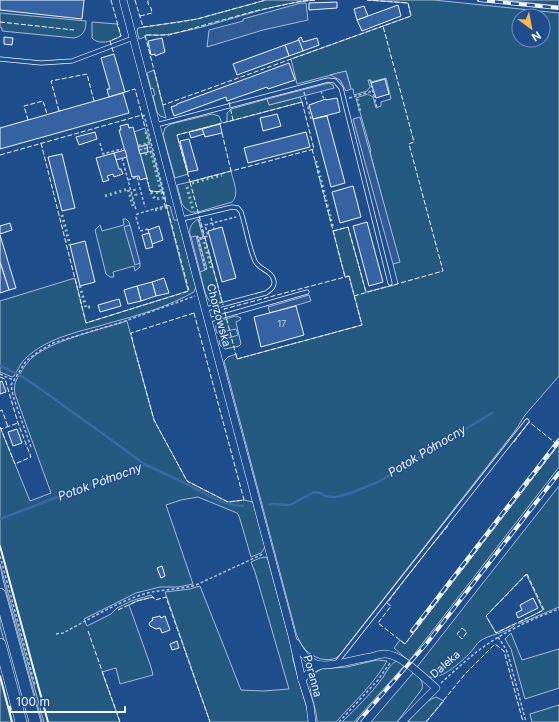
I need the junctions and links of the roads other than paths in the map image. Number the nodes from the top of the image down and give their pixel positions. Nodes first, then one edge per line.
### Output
1 (123, 0) edge
2 (133, 38) junction
3 (0, 59) edge
4 (156, 125) junction
5 (182, 219) junction
6 (390, 283) dead end
7 (307, 292) dead end
8 (206, 309) junction
9 (209, 320) junction
10 (527, 421) dead end
11 (0, 594) edge
12 (292, 636) junction
13 (0, 644) edge
14 (337, 663) junction
15 (321, 665) junction
16 (302, 680) junction
17 (21, 722) edge
18 (35, 722) edge
19 (312, 722) edge
20 (402, 722) edge

1 - 2 street, Chorzowska
2 - 3 lane
2 - 4 street, Chorzowska
4 - 5 street, Chorzowska
4 - 6 lane
5 - 8 street, Chorzowska
5 - 8 lane
7 - 9 lane
8 - 9 street, Chorzowska
9 - 12 street, Chorzowska
10 - 14 lane
11 - 18 main road
12 - 15 street
12 - 16 street, Poranna
13 - 17 main road
14 - 15 street
14 - 20 street, Daleka
15 - 16 street
16 - 19 street, Poranna

